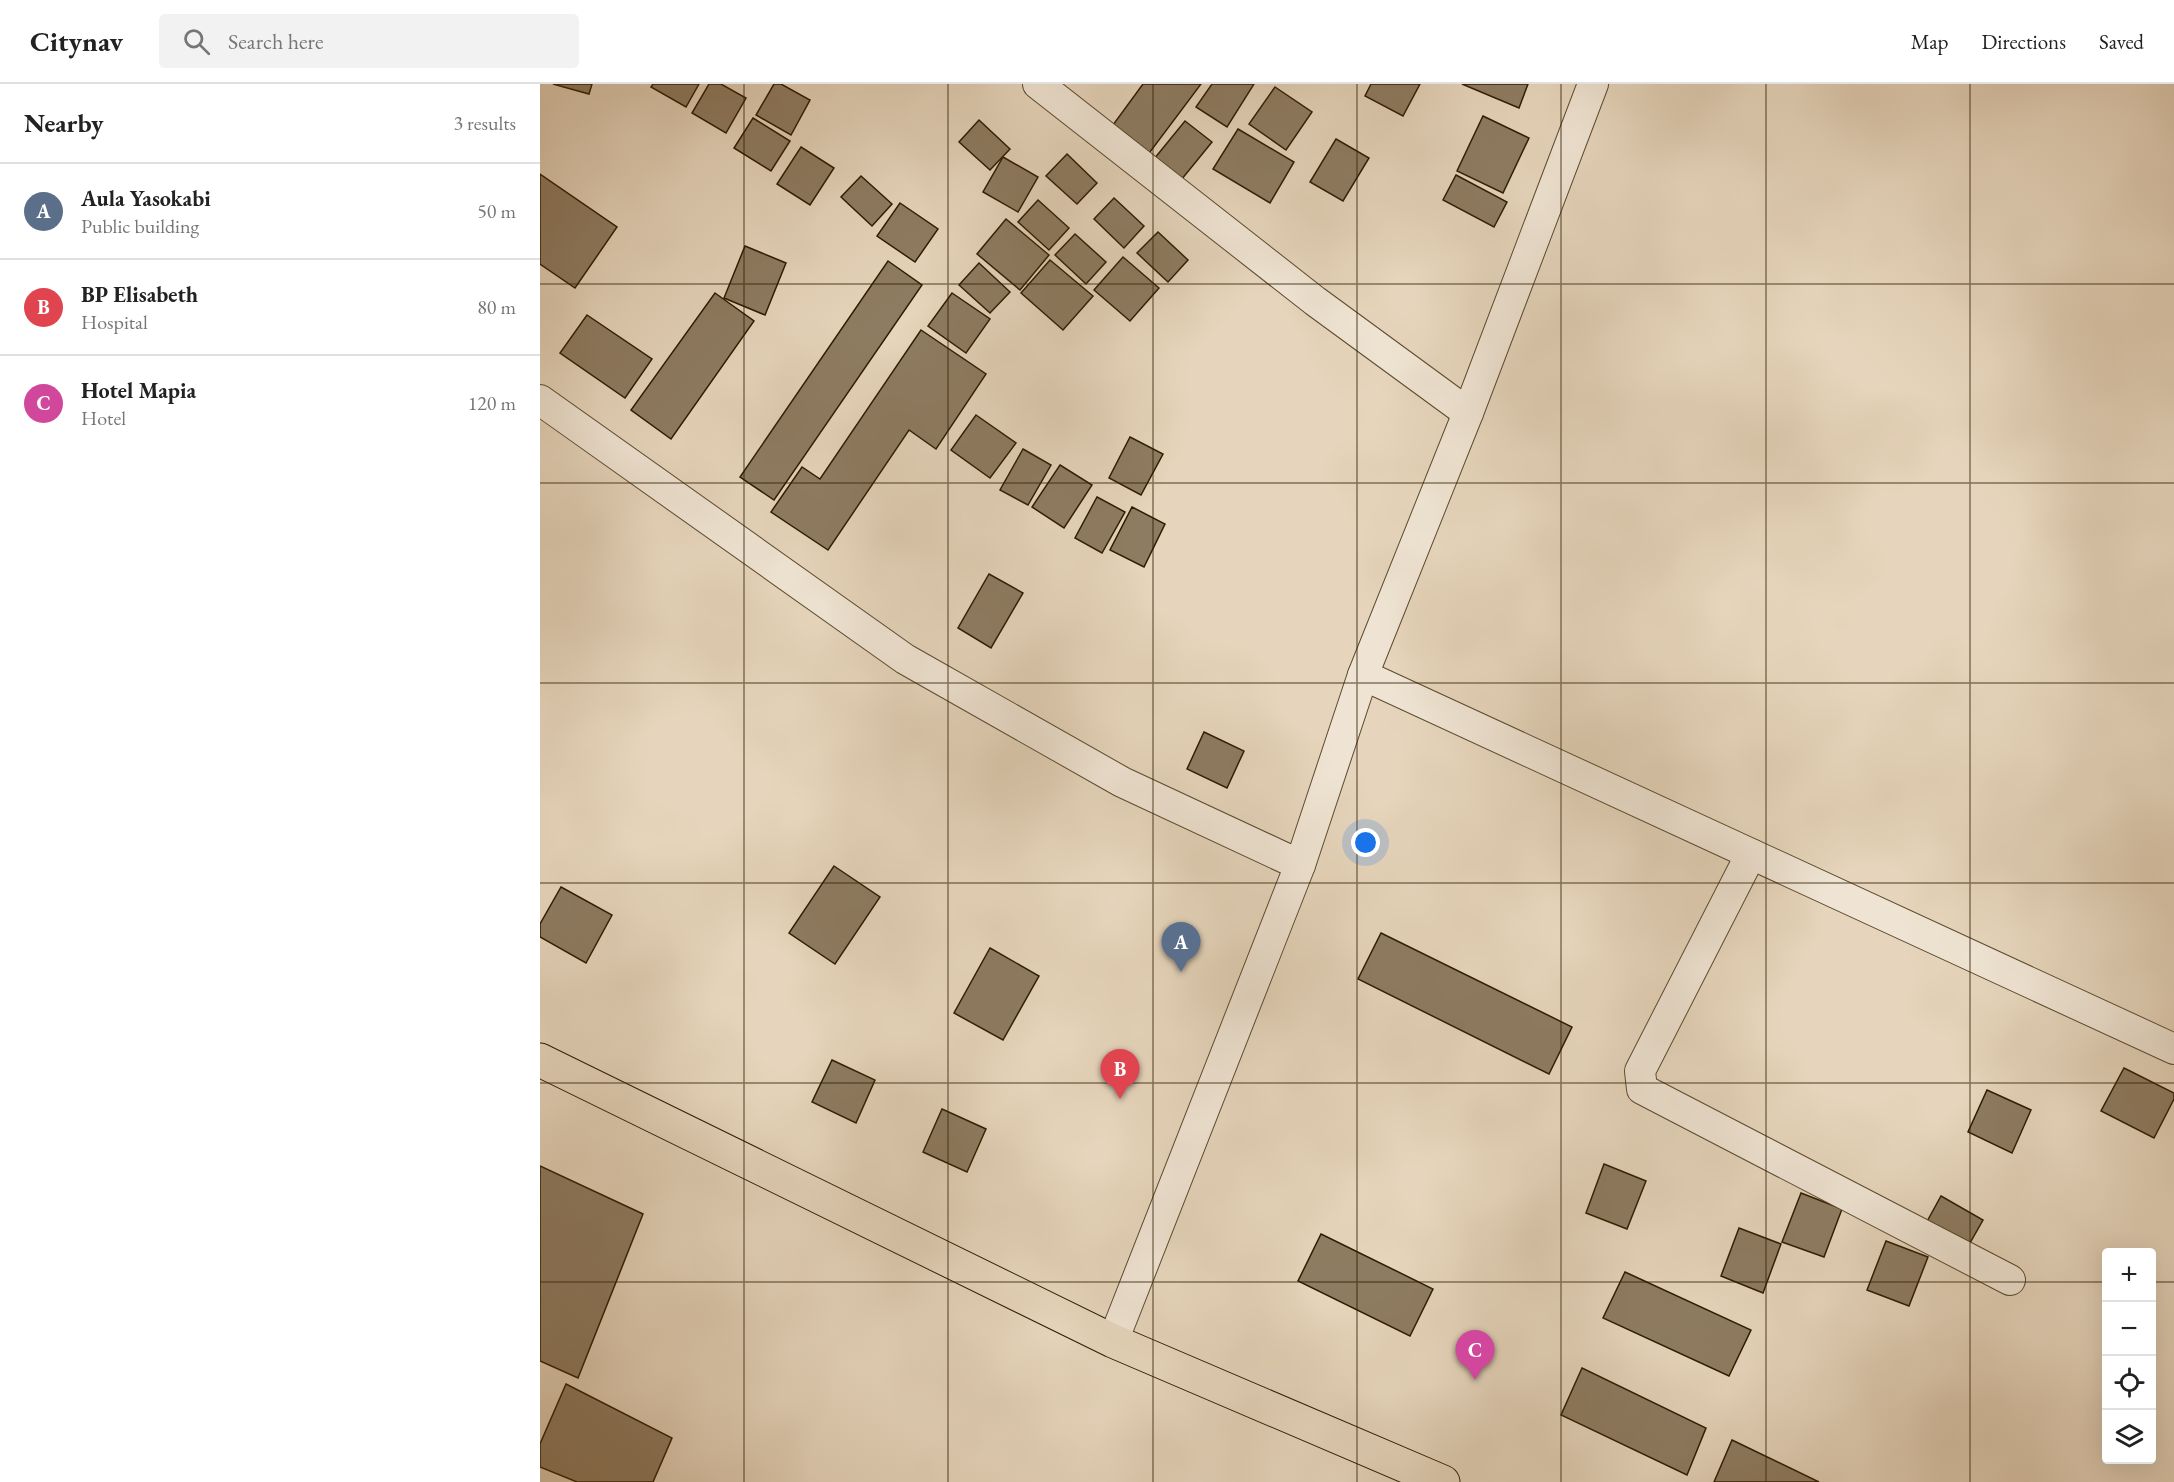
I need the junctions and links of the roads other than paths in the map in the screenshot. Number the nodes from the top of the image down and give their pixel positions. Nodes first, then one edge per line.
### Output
1 (1038, 84) edge
2 (1593, 84) edge
3 (540, 400) edge
4 (1468, 413) junction
5 (1364, 675) junction
6 (1752, 854) junction
7 (1300, 865) junction
8 (2174, 1049) edge
9 (540, 1060) edge
10 (2010, 1280) dead end
11 (1113, 1341) junction
12 (1443, 1482) edge

1 - 4 street
2 - 4 street
3 - 7 street
4 - 5 street
5 - 6 street
5 - 7 street
6 - 8 street
6 - 10 street
7 - 11 street
9 - 11 main road
11 - 12 main road

